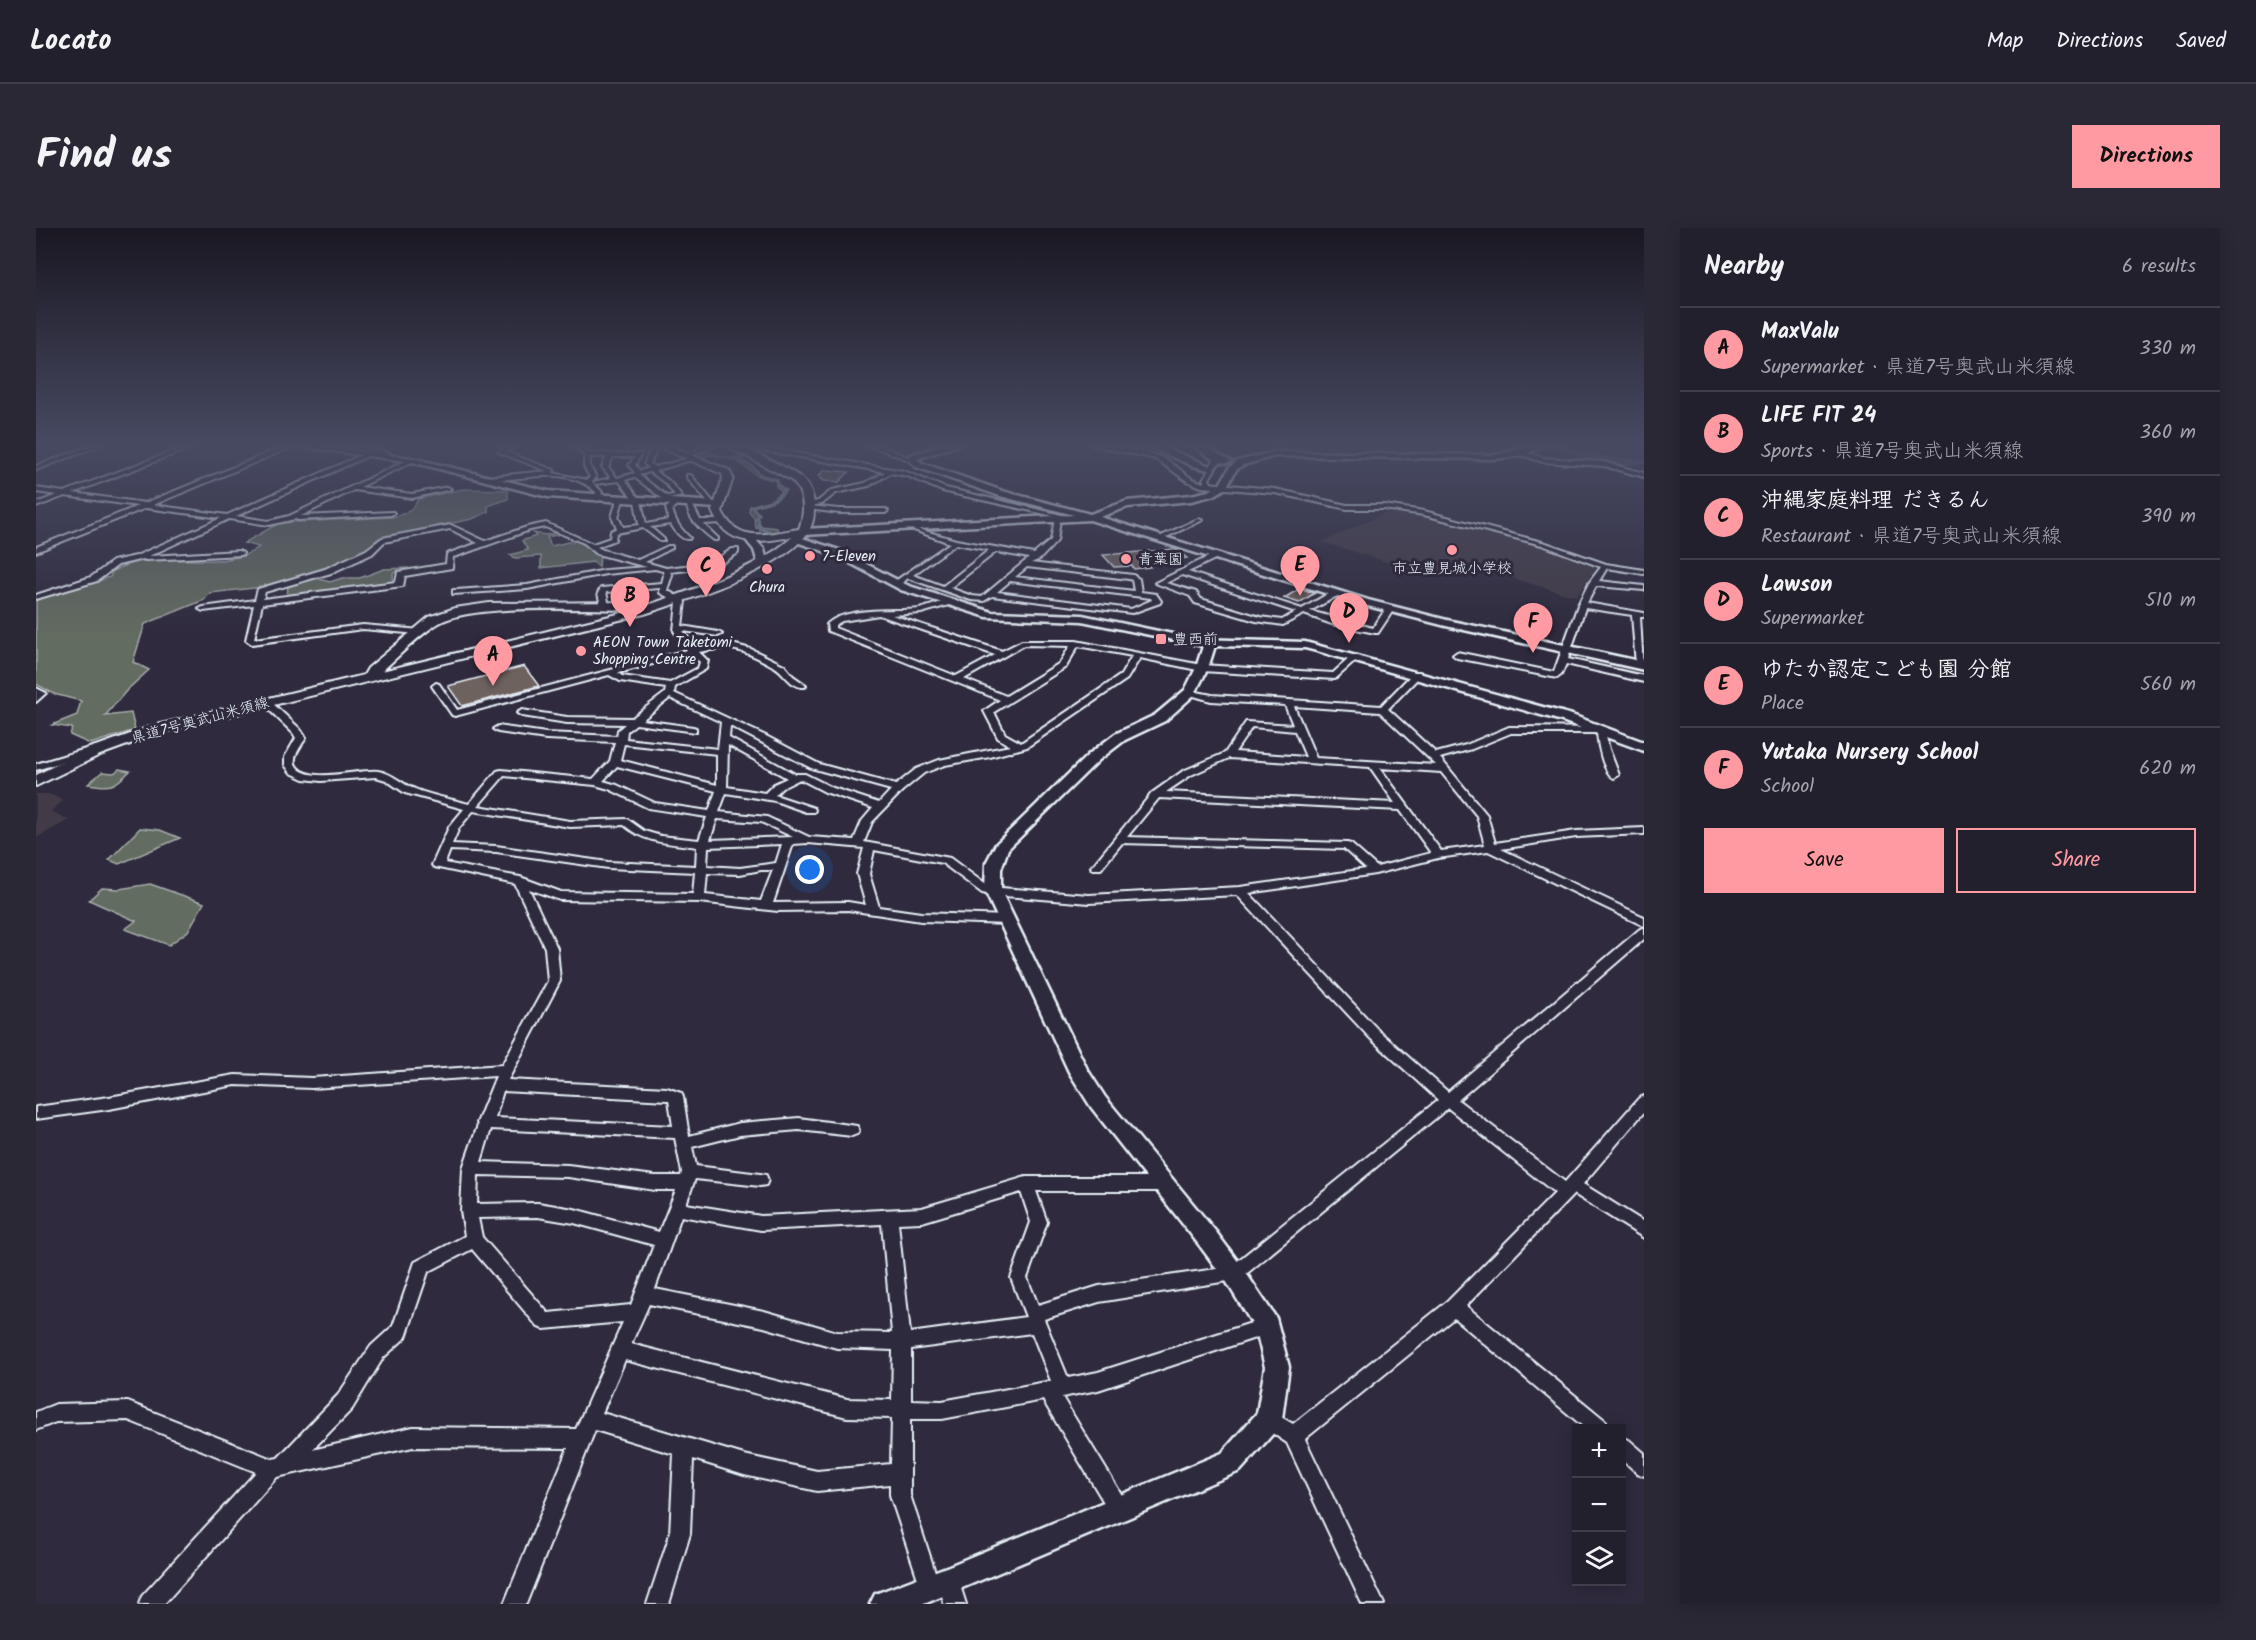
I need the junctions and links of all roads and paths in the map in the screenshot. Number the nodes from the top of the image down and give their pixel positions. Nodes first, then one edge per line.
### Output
1 (136, 509) edge
2 (169, 509) edge
3 (245, 509) edge
4 (309, 509) edge
5 (617, 509) edge
6 (638, 509) edge
7 (669, 509) edge
8 (690, 509) edge
9 (716, 509) edge
10 (808, 509) edge
11 (828, 509) edge
12 (1032, 509) edge
13 (1062, 509) edge
14 (1113, 509) edge
15 (1399, 509) edge
16 (885, 511) dead end
17 (391, 513) dead end
18 (228, 517) junction
19 (1091, 517) junction
20 (291, 518) junction
21 (1077, 519) junction
22 (1057, 520) junction
23 (1200, 520) dead end
24 (722, 521) junction
25 (697, 522) junction
26 (673, 523) junction
27 (644, 526) junction
28 (913, 528) junction
29 (621, 529) junction
30 (799, 535) junction
31 (687, 538) dead end
32 (1160, 538) junction
33 (716, 539) dead end
34 (662, 540) dead end
35 (751, 540) junction
36 (483, 543) junction
37 (955, 543) junction
38 (593, 546) junction
39 (670, 547) dead end
40 (995, 549) junction
41 (36, 550) edge
42 (735, 551) dead end
43 (239, 553) dead end
44 (1214, 556) junction
45 (1037, 557) junction
46 (138, 558) junction
47 (762, 561) junction
48 (640, 562) junction
49 (1027, 565) junction
50 (1605, 566) junction
51 (662, 569) junction
52 (1181, 572) junction
53 (1644, 572) edge
54 (908, 576) junction
55 (1009, 579) junction
56 (1593, 582) junction
57 (895, 584) junction
58 (664, 585) junction
59 (1644, 588) edge
60 (944, 589) junction
61 (456, 592) dead end
62 (992, 594) junction
63 (1138, 594) junction
64 (1334, 594) junction
65 (36, 597) edge
66 (677, 600) junction
67 (258, 602) junction
68 (946, 603) junction
69 (1582, 605) junction
70 (605, 606) junction
71 (653, 608) junction
72 (203, 609) dead end
73 (1390, 609) junction
74 (1303, 612) junction
75 (879, 613) junction
76 (1640, 615) edge
77 (678, 627) junction
78 (418, 632) junction
79 (718, 634) dead end
80 (1210, 642) junction
81 (1076, 643) junction
82 (692, 651) junction
83 (1002, 654) junction
84 (1137, 655) junction
85 (1457, 655) dead end
86 (1566, 655) junction
87 (1356, 657) junction
88 (1642, 666) edge
89 (1202, 668) junction
90 (611, 673) junction
91 (1417, 674) junction
92 (369, 677) junction
93 (958, 679) junction
94 (1644, 679) edge
95 (802, 685) dead end
96 (436, 686) dead end
97 (36, 690) edge
98 (670, 690) junction
99 (1190, 692) junction
100 (36, 699) edge
101 (1007, 700) junction
102 (266, 702) junction
103 (1288, 702) junction
104 (1383, 709) junction
105 (522, 713) dead end
106 (632, 721) junction
107 (726, 722) junction
108 (498, 729) dead end
109 (1300, 729) junction
110 (693, 730) dead end
111 (1600, 730) junction
112 (724, 739) junction
113 (621, 740) junction
114 (1018, 747) junction
115 (1644, 747) edge
116 (722, 752) junction
117 (1228, 755) junction
118 (1434, 758) junction
119 (615, 762) junction
120 (1313, 762) junction
121 (1373, 765) junction
122 (815, 766) junction
123 (1444, 769) junction
124 (36, 770) edge
125 (1614, 775) dead end
126 (797, 777) junction
127 (596, 782) junction
128 (898, 789) junction
129 (722, 790) junction
130 (1156, 795) junction
131 (768, 796) junction
132 (880, 807) junction
133 (1403, 807) junction
134 (471, 808) junction
135 (810, 810) dead end
136 (712, 815) junction
137 (1644, 831) edge
138 (808, 840) junction
139 (1119, 840) junction
140 (789, 841) junction
141 (703, 844) junction
142 (864, 845) junction
143 (446, 847) junction
144 (1491, 848) junction
145 (1438, 855) junction
146 (781, 866) junction
147 (1097, 867) dead end
148 (701, 868) junction
149 (1375, 871) junction
150 (520, 881) junction
151 (993, 891) junction
152 (1240, 891) junction
153 (699, 898) junction
154 (765, 905) junction
155 (873, 908) junction
156 (1008, 920) junction
157 (1644, 922) edge
158 (1644, 932) edge
159 (501, 1078) junction
160 (1448, 1101) junction
161 (1644, 1102) edge
162 (36, 1113) edge
163 (484, 1123) junction
164 (852, 1130) dead end
165 (682, 1138) junction
166 (471, 1168) junction
167 (688, 1177) junction
168 (760, 1180) dead end
169 (1026, 1184) junction
170 (1161, 1184) junction
171 (1569, 1188) junction
172 (678, 1209) junction
173 (469, 1211) junction
174 (889, 1217) junction
175 (1644, 1231) edge
176 (474, 1240) junction
177 (666, 1241) junction
178 (1234, 1274) junction
179 (644, 1296) junction
180 (1454, 1307) junction
181 (637, 1313) junction
182 (1036, 1319) junction
183 (1267, 1326) junction
184 (902, 1342) junction
185 (621, 1350) junction
186 (1055, 1389) junction
187 (899, 1409) junction
188 (590, 1419) junction
189 (1269, 1419) junction
190 (36, 1420) edge
191 (1594, 1424) edge
192 (1294, 1436) junction
193 (581, 1439) junction
194 (684, 1447) junction
195 (1626, 1451) edge
196 (1644, 1466) edge
197 (278, 1468) junction
198 (900, 1473) junction
199 (1119, 1509) junction
200 (940, 1583) junction
201 (150, 1604) edge
202 (515, 1604) edge
203 (658, 1604) edge
204 (885, 1604) edge
205 (955, 1604) edge
206 (1373, 1604) edge

1 - 41 street
2 - 18 street
3 - 18 street
4 - 20 street
5 - 29 street
6 - 27 street
7 - 26 street
8 - 25 street
9 - 24 main road
10 - 30 main road
11 - 16 street
12 - 21 street
13 - 19 street
14 - 19 street
15 - 50 street
17 - 20 street
18 - 20 street
18 - 46 street
19 - 21 street
19 - 32 street
21 - 22 street
22 - 28 street
22 - 45 street
23 - 32 street
24 - 25 street
24 - 35 main road
25 - 26 street
25 - 33 street
26 - 27 street
26 - 31 street
27 - 29 street
27 - 34 street
28 - 30 street
28 - 37 street
29 - 38 street
30 - 35 main road
30 - 47 main road, 県道7号奥武山米須線
30 - 57 street
32 - 44 street
35 - 47 street
36 - 38 street
36 - 67 street
36 - 67 street
37 - 40 street
37 - 54 street
38 - 48 street
39 - 48 street
40 - 45 street
40 - 60 street
42 - 51 street
43 - 46 street
44 - 52 street
44 - 64 street
45 - 49 street
46 - 65 street
47 - 66 main road, 県道7号奥武山米須線
48 - 51 street
49 - 55 street
49 - 63 street
50 - 53 street
50 - 56 street
51 - 58 street
51 - 61 street
52 - 74 street
52 - 74 street
54 - 57 street
54 - 60 street
55 - 62 street
55 - 63 street
56 - 59 street
56 - 69 street
57 - 68 street
58 - 66 street
58 - 70 street
60 - 62 street
62 - 63 street
64 - 73 street
64 - 74 street
66 - 71 main road, 県道7号奥武山米須線
66 - 77 street
67 - 72 street
67 - 78 street
68 - 75 street
68 - 80 street
69 - 76 street
69 - 86 street
70 - 71 main road, 県道7号奥武山米須線
70 - 78 main road, 県道7号奥武山米須線
71 - 92 main road, 県道7号奥武山米須線
73 - 74 street
73 - 86 street
75 - 83 street
75 - 93 street
76 - 88 street
77 - 79 street
77 - 82 street
78 - 92 main road, 県道7号奥武山米須線
80 - 87 street
80 - 89 street
81 - 83 street
81 - 84 street
81 - 101 street
82 - 90 street
82 - 95 street
82 - 98 street
83 - 93 street
84 - 89 street
84 - 114 street
85 - 86 street
86 - 88 street
86 - 94 street
87 - 89 street
87 - 91 street
89 - 99 street
90 - 96 street
90 - 98 street
91 - 104 street
91 - 111 street
92 - 102 main road, 県道7号奥武山米須線
93 - 101 street
97 - 100 street
98 - 106 street
98 - 107 street
99 - 103 street
99 - 151 street
101 - 114 street
102 - 124 main road, 県道7号奥武山米須線
102 - 134 street
103 - 104 street
103 - 109 street
104 - 118 street
105 - 106 street
106 - 110 street
106 - 113 street
107 - 112 street
107 - 122 street
108 - 113 street
109 - 117 street
109 - 120 street
111 - 115 street
111 - 118 street
111 - 125 street
112 - 116 street
112 - 126 street
113 - 116 street
113 - 119 street
114 - 128 street
116 - 129 street
117 - 120 street
117 - 130 street
118 - 123 street
119 - 127 street
119 - 129 street
120 - 121 street
121 - 123 street
121 - 133 street
122 - 126 street
122 - 128 street
123 - 144 street
126 - 131 street
126 - 132 street
127 - 134 street
127 - 136 street
128 - 132 street
129 - 131 street
129 - 136 street
130 - 133 street
130 - 139 street
131 - 135 street
132 - 142 street
133 - 145 street
134 - 141 street
134 - 143 street
136 - 138 street
136 - 141 street
137 - 144 street
138 - 140 street
138 - 142 street
139 - 147 street
139 - 149 street
140 - 141 street
140 - 146 street
141 - 148 street
142 - 151 street
142 - 155 street
143 - 148 street
143 - 150 street
144 - 145 street
144 - 157 street
145 - 149 street
146 - 148 street
146 - 154 street
148 - 153 street
149 - 152 street
150 - 153 street
150 - 159 street
151 - 152 street
151 - 156 street
152 - 160 street
153 - 154 street
154 - 155 street
155 - 156 street
156 - 170 street
158 - 160 street
159 - 162 street
159 - 163 street
159 - 165 street
160 - 171 street
160 - 178 street
161 - 171 street
163 - 165 street
163 - 166 street
164 - 165 street
165 - 167 street
166 - 167 street
166 - 173 street
167 - 168 street
167 - 172 street
169 - 170 street
169 - 174 street
169 - 182 street
170 - 178 street
171 - 175 street
171 - 180 street
172 - 174 street
172 - 177 street
173 - 176 street
173 - 177 street
174 - 184 street
176 - 181 street
176 - 197 street
177 - 179 street
178 - 182 street
178 - 183 street
179 - 181 street
179 - 184 street
180 - 191 street
180 - 192 street
181 - 185 street
182 - 184 street
182 - 186 street
183 - 186 street
183 - 189 street
184 - 187 street
185 - 187 street
185 - 188 street
186 - 187 street
186 - 199 street
187 - 198 street
188 - 193 street
188 - 194 street
189 - 192 street
189 - 199 street
190 - 197 street
192 - 206 street
193 - 197 street
193 - 202 street
194 - 198 street
194 - 203 street
195 - 196 street
197 - 201 street
198 - 200 street
199 - 200 street
200 - 204 street
200 - 205 street

